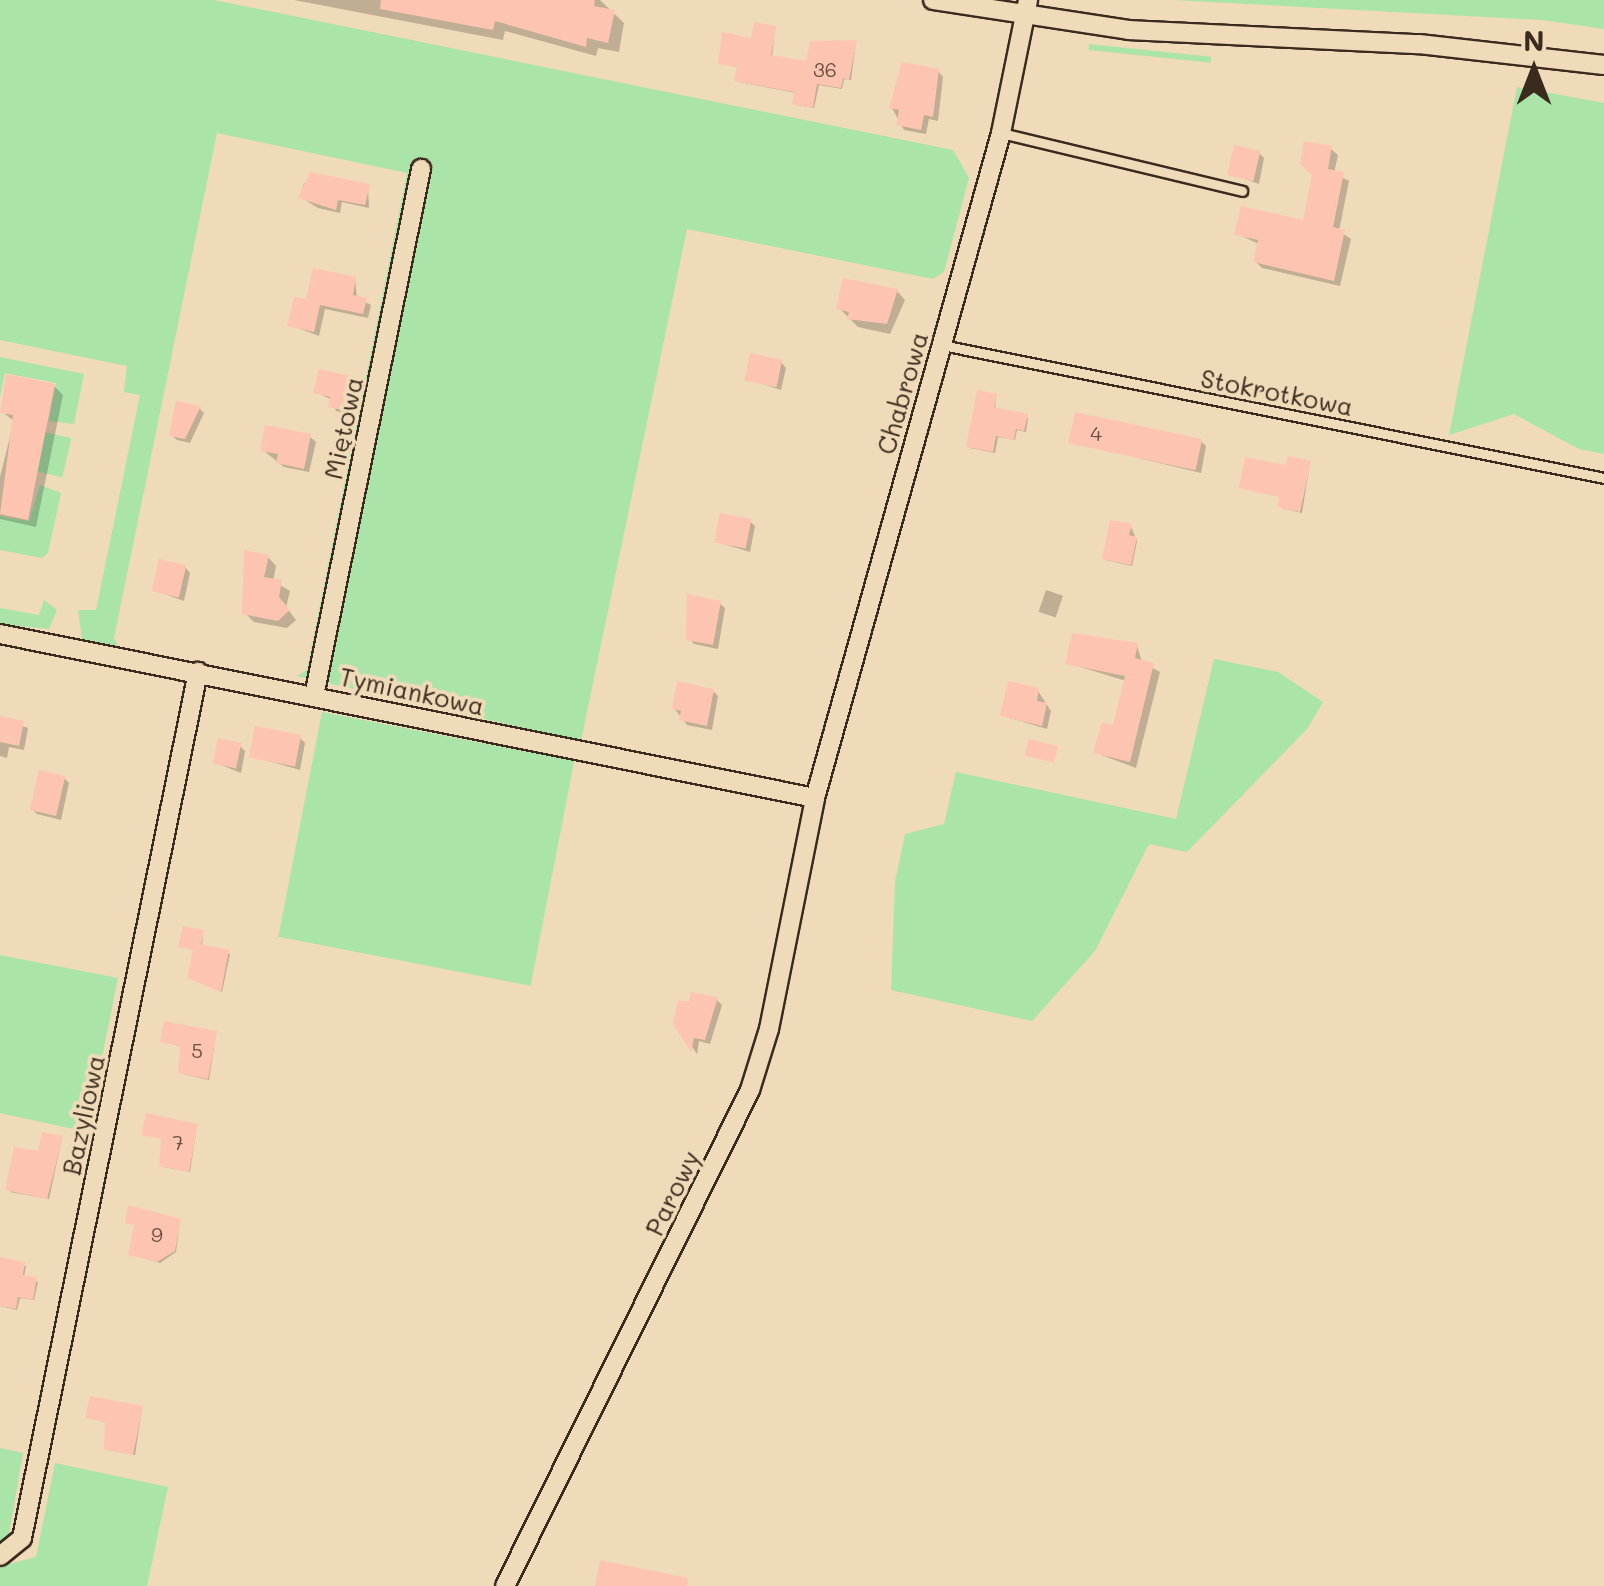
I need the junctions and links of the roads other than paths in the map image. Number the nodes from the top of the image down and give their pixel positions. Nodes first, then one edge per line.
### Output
1 (933, 0) edge
2 (1027, 8) edge
3 (1604, 65) edge
4 (1001, 134) junction
5 (421, 169) dead end
6 (1242, 191) dead end
7 (942, 345) junction
8 (1604, 478) edge
9 (0, 634) edge
10 (198, 672) junction
11 (314, 696) junction
12 (814, 798) junction
13 (0, 1556) edge
14 (505, 1586) edge

1 - 2 street
2 - 3 street
2 - 4 street, Chabrowa
4 - 6 lane
4 - 7 street, Chabrowa
5 - 11 street, Miętowa
7 - 8 lane, Stokrotkowa
7 - 12 street, Chabrowa
9 - 10 street, Tymiankowa
10 - 11 street, Tymiankowa
10 - 13 street, Bazyliowa
11 - 12 street, Tymiankowa
12 - 14 street, Parowy

